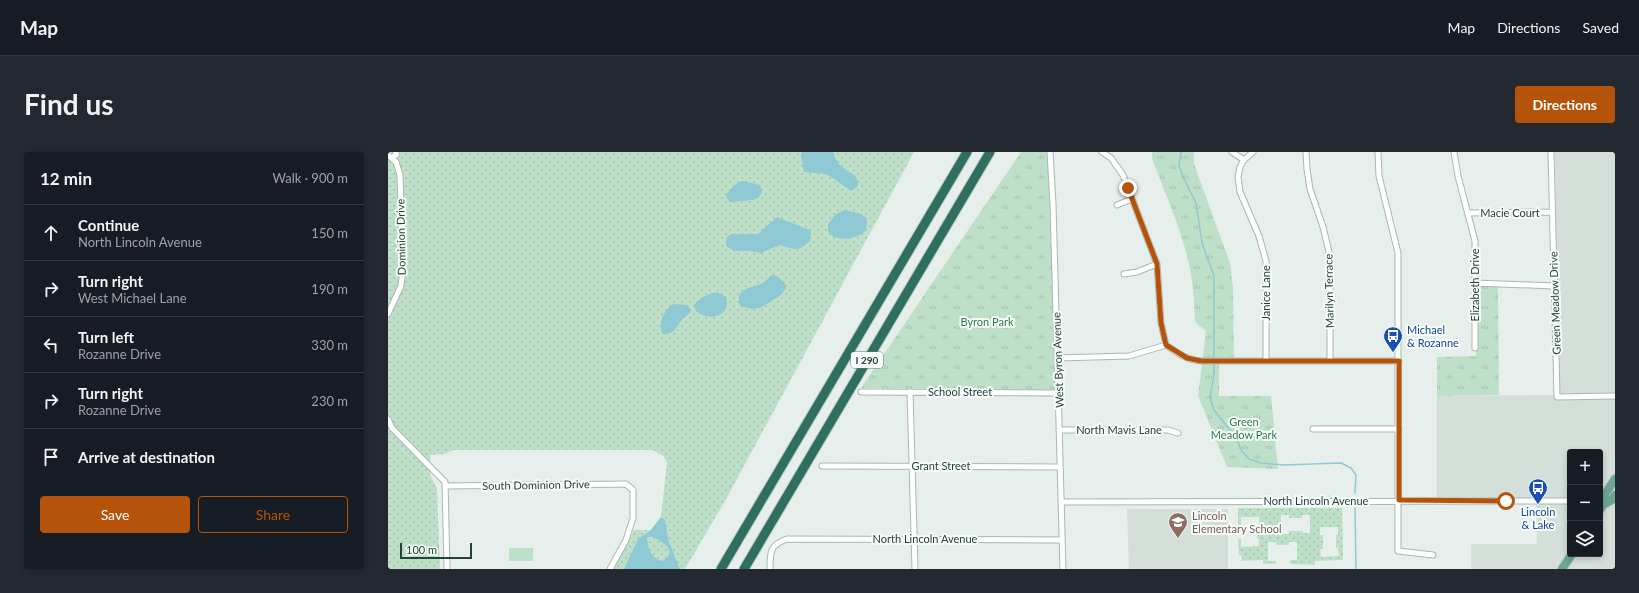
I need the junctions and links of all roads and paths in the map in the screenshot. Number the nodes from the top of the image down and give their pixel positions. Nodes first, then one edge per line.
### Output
1 (396, 152) edge
2 (967, 152) edge
3 (990, 152) edge
4 (1050, 152) edge
5 (1104, 152) edge
6 (1232, 152) edge
7 (1252, 152) edge
8 (1306, 152) edge
9 (1378, 152) edge
10 (1454, 152) edge
11 (1551, 152) edge
12 (390, 156) edge
13 (1244, 160) junction
14 (1132, 199) junction
15 (1117, 205) dead end
16 (1552, 212) junction
17 (1468, 213) junction
18 (1157, 264) junction
19 (1124, 274) dead end
20 (1475, 283) junction
21 (1554, 286) junction
22 (388, 314) edge
23 (1166, 345) junction
24 (1474, 348) dead end
25 (1058, 358) junction
26 (1266, 361) junction
27 (1330, 361) junction
28 (1399, 361) junction
29 (861, 392) dead end
30 (910, 392) junction
31 (1058, 392) junction
32 (1615, 396) edge
33 (388, 419) edge
34 (1399, 428) junction
35 (1313, 429) dead end
36 (1060, 430) junction
37 (1178, 434) dead end
38 (822, 466) dead end
39 (912, 466) junction
40 (1060, 467) junction
41 (1615, 479) edge
42 (445, 484) junction
43 (1615, 496) edge
44 (1399, 500) junction
45 (1567, 501) edge
46 (1603, 501) edge
47 (1061, 502) junction
48 (1603, 505) edge
49 (914, 539) junction
50 (1062, 540) junction
51 (1433, 556) dead end
52 (1570, 557) edge
53 (446, 569) edge
54 (610, 569) edge
55 (720, 569) edge
56 (744, 569) edge
57 (770, 569) edge
58 (915, 569) edge
59 (1063, 569) edge
60 (1562, 569) edge

1 - 12 street, Dominion Drive
2 - 55 highway, I 290
3 - 56 highway, I 290
4 - 25 street, West Byron Avenue
5 - 14 street
6 - 13 street
7 - 13 street
8 - 27 street, Marilyn Terrace
9 - 28 street
10 - 17 street, Elizabeth Drive
11 - 16 street, Green Meadow Drive
12 - 22 street, Dominion Drive
13 - 26 street, Janice Lane
14 - 15 street
14 - 18 street
16 - 17 street, Macie Court
16 - 21 street, Green Meadow Drive
17 - 20 street, Elizabeth Drive
18 - 19 street
18 - 23 street
20 - 21 street
20 - 24 street, Elizabeth Drive
21 - 32 street, Green Meadow Drive
23 - 25 street
23 - 26 street
25 - 31 street, West Byron Avenue
26 - 27 street
27 - 28 street
28 - 34 street
29 - 30 street, School Street
30 - 31 street, School Street
30 - 39 street
31 - 36 street, West Byron Avenue
33 - 42 street
34 - 35 street
34 - 44 street
36 - 37 street, North Mavis Lane
36 - 40 street, West Byron Avenue
38 - 39 street, Grant Street
39 - 40 street, Grant Street
39 - 49 street
40 - 47 street, West Byron Avenue
41 - 46 main road
42 - 53 street
42 - 54 street, South Dominion Drive
43 - 48 main road
44 - 45 street, North Lincoln Avenue
44 - 47 street, North Lincoln Avenue
44 - 51 street
47 - 50 street, West Byron Avenue
49 - 50 street, North Lincoln Avenue
49 - 57 street, North Lincoln Avenue
49 - 58 street
50 - 59 street, West Byron Avenue
52 - 60 main road

